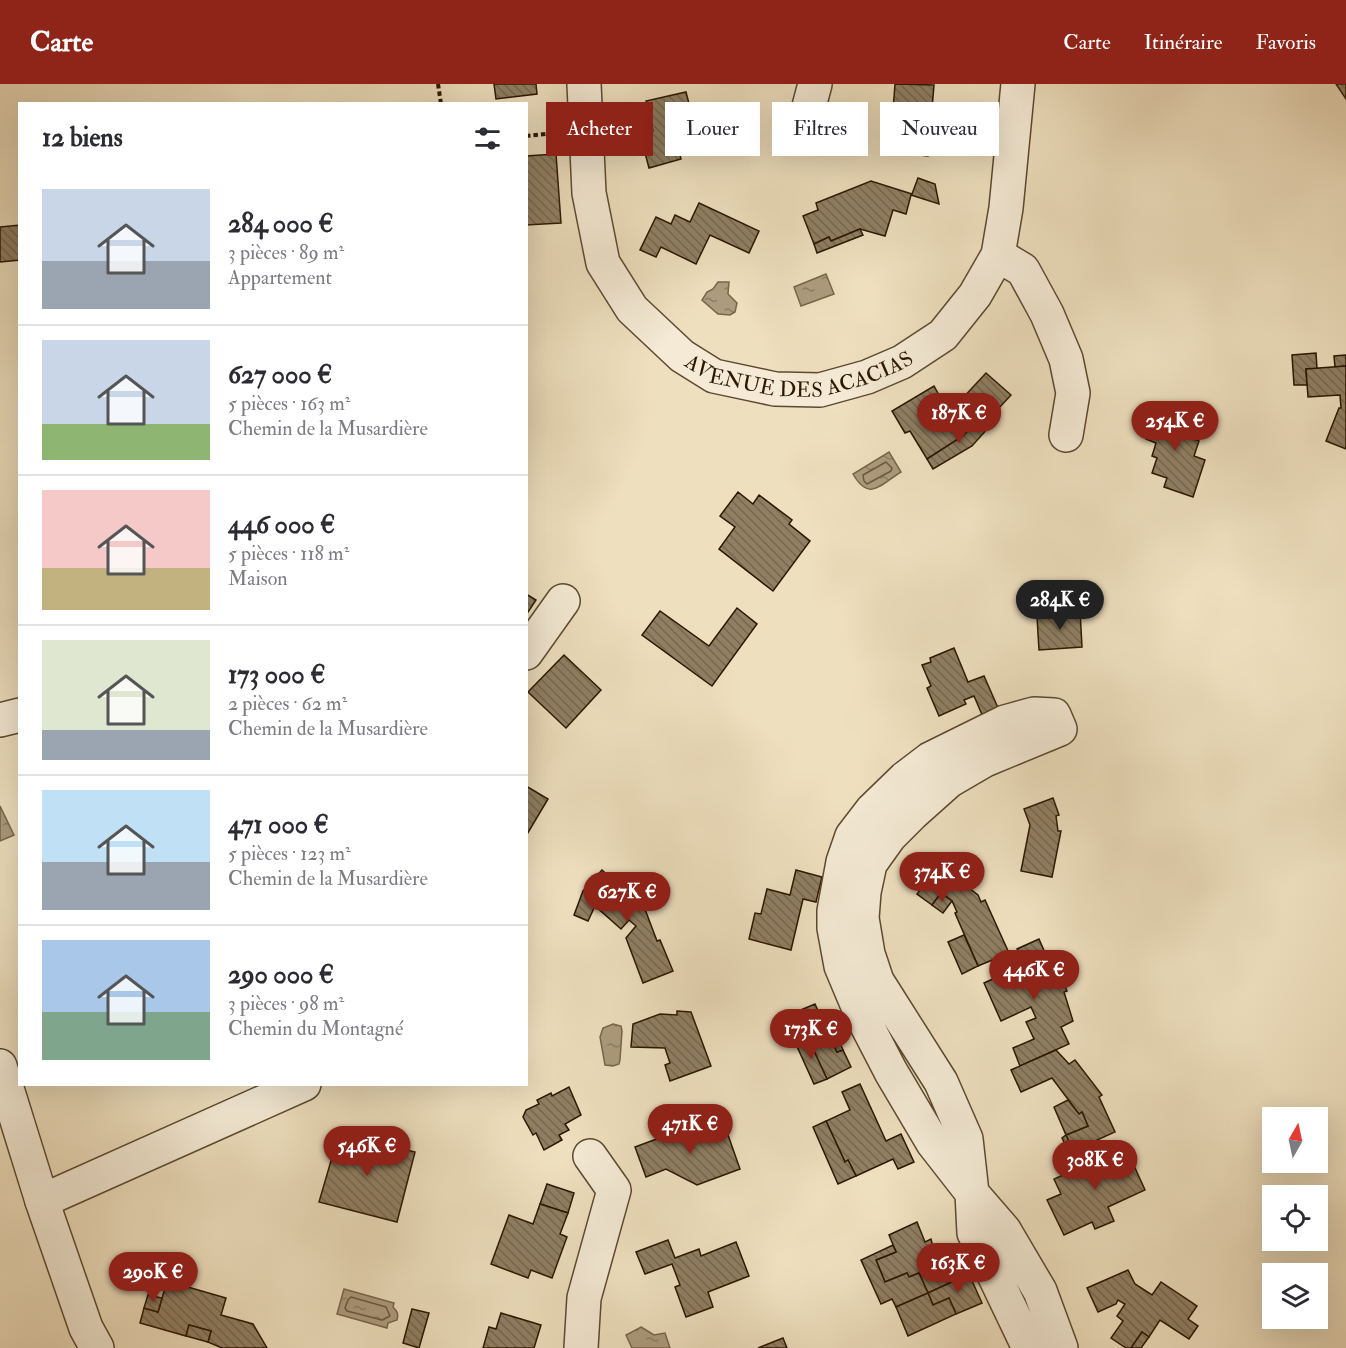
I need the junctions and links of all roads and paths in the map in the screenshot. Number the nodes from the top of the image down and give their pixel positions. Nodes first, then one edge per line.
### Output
1 (438, 84) edge
2 (584, 84) edge
3 (1018, 84) edge
4 (441, 102) edge
5 (998, 255) junction
6 (1066, 435) dead end
7 (563, 601) dead end
8 (528, 650) edge
9 (18, 716) edge
10 (0, 720) edge
11 (0, 1066) edge
12 (300, 1086) edge
13 (590, 1156) dead end
14 (972, 1193) junction
15 (42, 1201) junction
16 (97, 1348) edge
17 (582, 1348) edge
18 (1029, 1348) edge
19 (1061, 1348) edge

1 - 4 path
2 - 5 street, AVENUE DES ACACIAS
3 - 5 street, AVENUE DES ACACIAS
5 - 6 street
7 - 8 street
9 - 10 street
11 - 15 street
12 - 15 street
13 - 17 street
14 - 14 street
14 - 18 street
14 - 19 street
15 - 16 street

